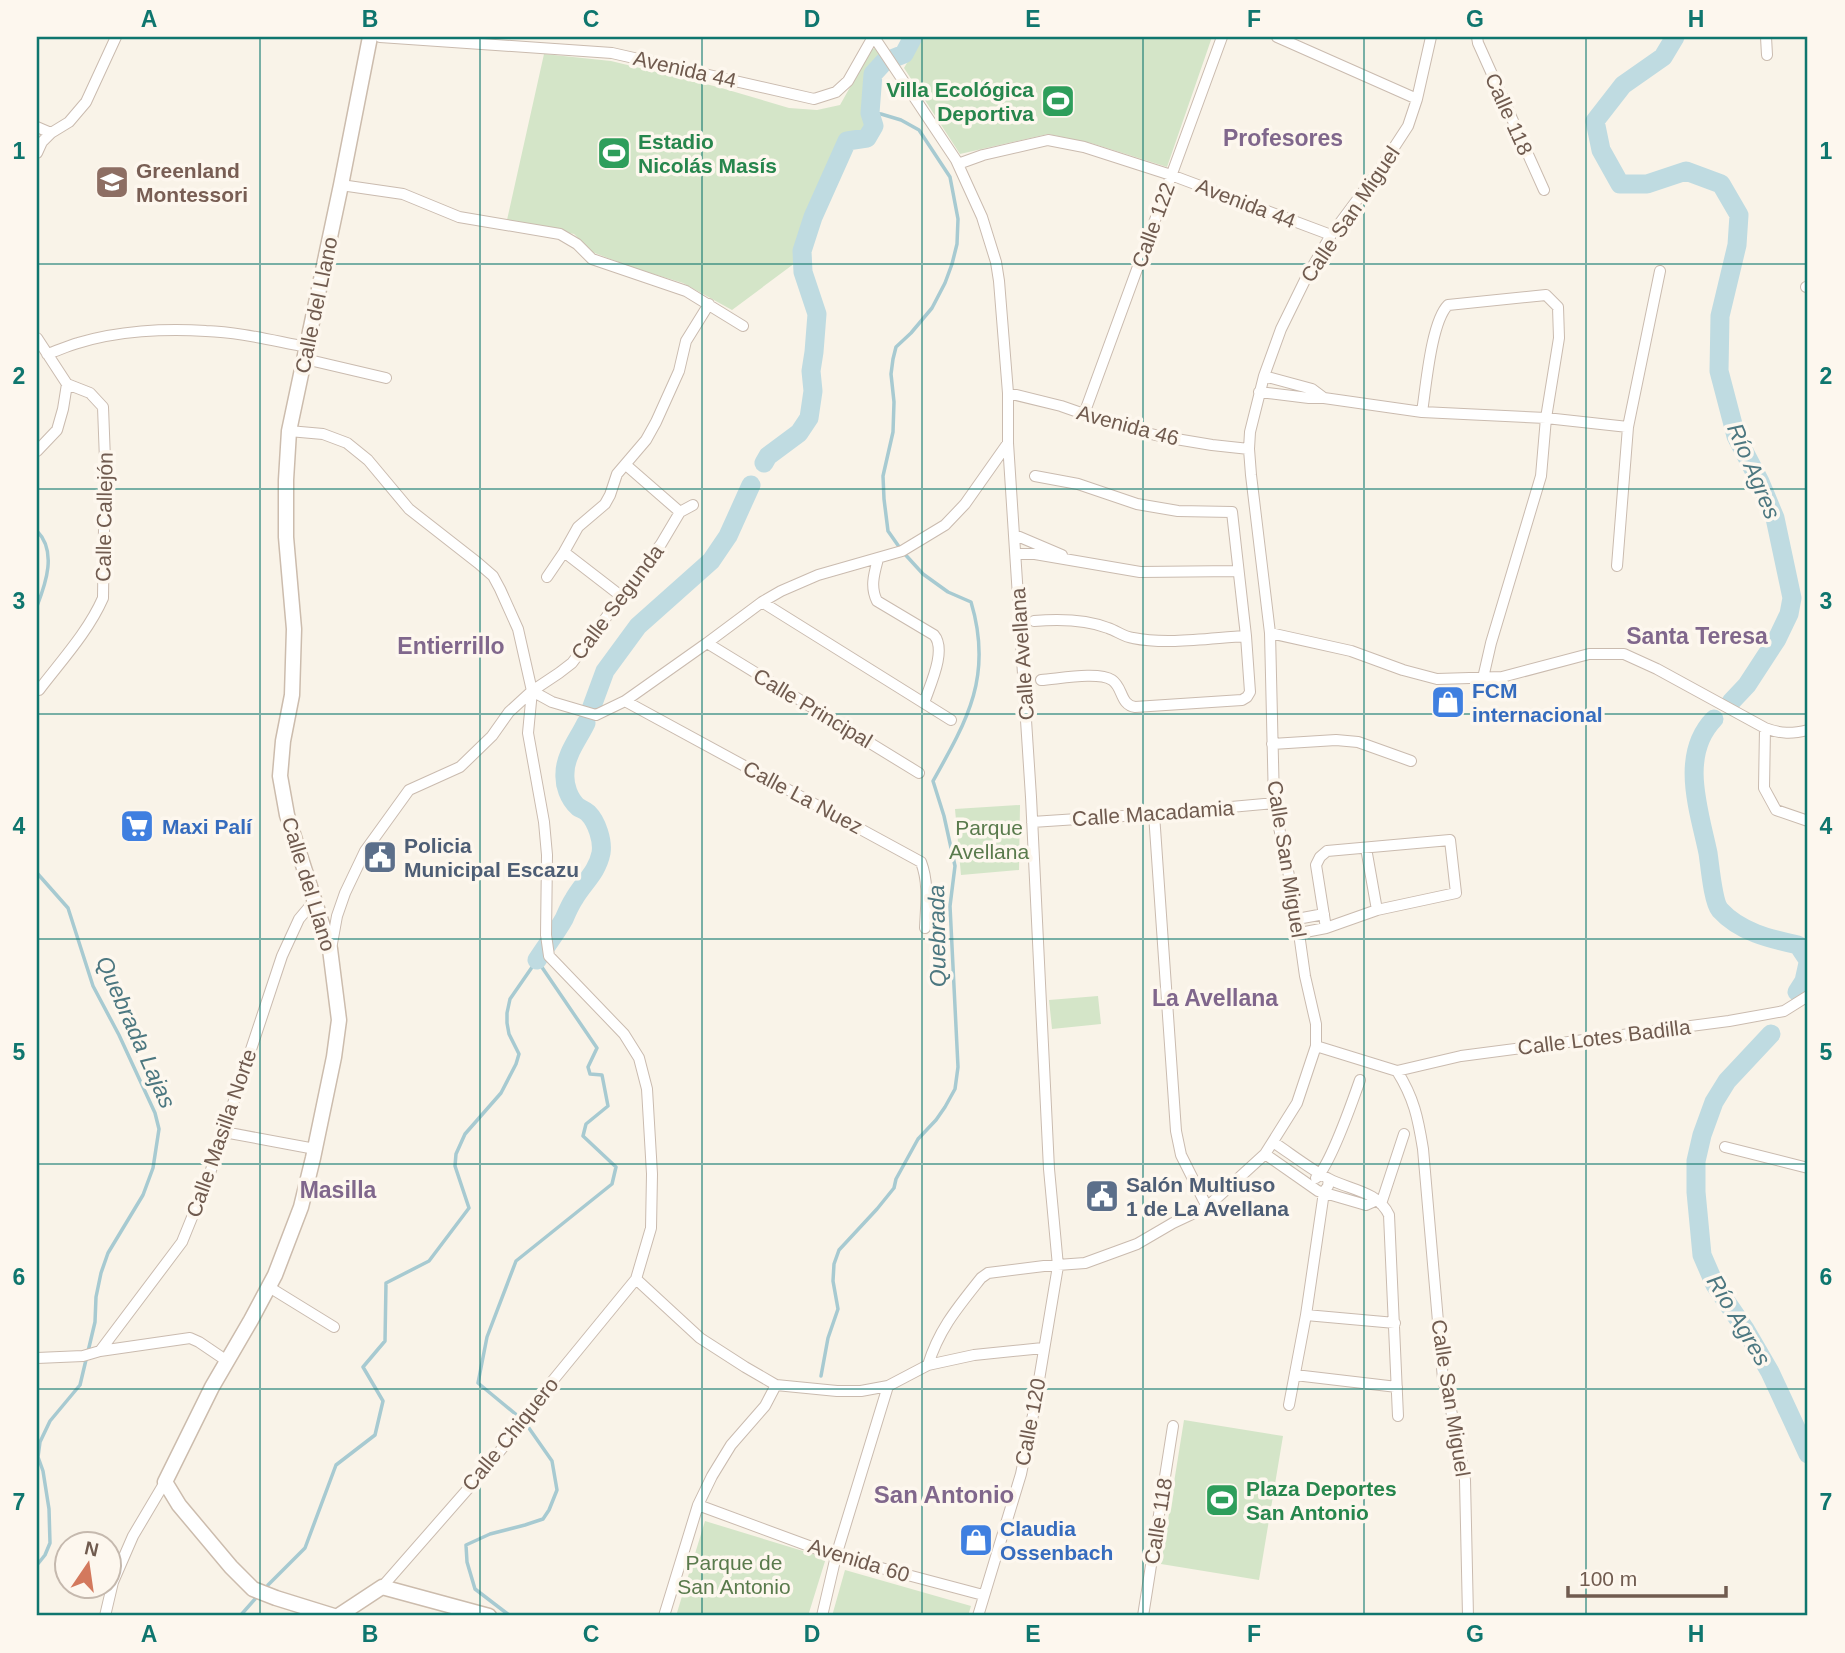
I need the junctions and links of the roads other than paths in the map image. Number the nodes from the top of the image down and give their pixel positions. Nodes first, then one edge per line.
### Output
1 (116, 37) edge
2 (370, 37) edge
3 (380, 37) edge
4 (873, 37) edge
5 (1222, 37) edge
6 (1277, 37) edge
7 (1431, 37) edge
8 (1477, 37) edge
9 (1766, 37) edge
10 (1767, 55) dead end
11 (1417, 99) junction
12 (37, 127) edge
13 (51, 133) junction
14 (37, 153) edge
15 (958, 164) junction
16 (1171, 175) junction
17 (341, 185) junction
18 (1544, 190) dead end
19 (1331, 235) junction
20 (1660, 271) dead end
21 (709, 304) junction
22 (743, 326) dead end
23 (37, 338) edge
24 (306, 353) junction
25 (47, 354) junction
26 (1264, 376) junction
27 (386, 378) dead end
28 (67, 384) junction
29 (1008, 393) junction
30 (1259, 393) junction
31 (1324, 398) junction
32 (1422, 412) junction
33 (1084, 414) junction
34 (1546, 418) junction
35 (1628, 427) junction
36 (289, 431) junction
37 (1008, 443) junction
38 (1249, 449) junction
39 (37, 451) edge
40 (626, 465) junction
41 (1035, 476) dead end
42 (693, 505) dead end
43 (680, 512) junction
44 (1014, 534) junction
45 (564, 552) junction
46 (1016, 554) junction
47 (878, 559) junction
48 (1079, 562) junction
49 (1617, 566) dead end
50 (1238, 571) junction
51 (547, 577) dead end
52 (621, 596) junction
53 (762, 602) junction
54 (1034, 621) dead end
55 (1270, 633) junction
56 (1246, 636) junction
57 (707, 643) junction
58 (1483, 678) junction
59 (1041, 680) dead end
60 (37, 690) edge
61 (532, 691) junction
62 (625, 701) junction
63 (925, 703) junction
64 (951, 720) dead end
65 (1765, 728) junction
66 (1808, 730) edge
67 (1272, 744) junction
68 (1410, 761) dead end
69 (919, 772) dead end
70 (1274, 803) junction
71 (1154, 814) junction
72 (1808, 821) edge
73 (1032, 822) junction
74 (1366, 848) junction
75 (315, 900) junction
76 (1377, 910) junction
77 (1324, 914) junction
78 (1297, 919) junction
79 (925, 928) dead end
80 (1326, 928) junction
81 (1300, 933) junction
82 (330, 949) junction
83 (1808, 996) edge
84 (1316, 1046) junction
85 (1397, 1071) junction
86 (1360, 1080) dead end
87 (224, 1132) junction
88 (1404, 1134) dead end
89 (1273, 1142) junction
90 (1725, 1147) dead end
91 (315, 1149) junction
92 (1265, 1154) junction
93 (1808, 1168) edge
94 (1325, 1176) junction
95 (1312, 1187) junction
96 (1324, 1192) junction
97 (1378, 1203) junction
98 (1207, 1207) junction
99 (1058, 1266) junction
100 (636, 1279) junction
101 (269, 1287) junction
102 (1307, 1315) junction
103 (1395, 1323) junction
104 (334, 1327) dead end
105 (1043, 1348) junction
106 (100, 1351) junction
107 (37, 1358) edge
108 (227, 1361) junction
109 (928, 1365) junction
110 (1295, 1375) junction
111 (776, 1385) junction
112 (888, 1386) junction
113 (1396, 1387) junction
114 (1289, 1405) dead end
115 (1398, 1416) dead end
116 (1173, 1426) dead end
117 (165, 1482) junction
118 (698, 1505) junction
119 (836, 1556) junction
120 (382, 1587) junction
121 (984, 1595) junction
122 (105, 1616) edge
123 (336, 1616) edge
124 (486, 1616) edge
125 (664, 1616) edge
126 (822, 1616) edge
127 (978, 1616) edge
128 (1143, 1616) edge
129 (1468, 1616) edge

1 - 13 street
2 - 17 main road, Calle del Llano
3 - 4 street, Avenida 44
4 - 15 street, Calle Avellana
5 - 16 street, Calle 122
6 - 11 street
7 - 11 street, Calle San Miguel
8 - 18 street, Calle 118
9 - 10 street
11 - 19 street, Calle San Miguel
12 - 13 street
13 - 14 street
15 - 16 street, Avenida 44
15 - 29 street, Calle Avellana
16 - 19 street, Avenida 44
16 - 33 street, Calle 122
17 - 21 street
17 - 24 main road, Calle del Llano
19 - 26 street, Calle San Miguel
20 - 35 street
21 - 22 street
21 - 40 street
23 - 25 street
24 - 25 street
24 - 27 street
24 - 36 main road, Calle del Llano
25 - 28 street
26 - 30 street, Calle San Miguel
26 - 31 street
28 - 39 street
28 - 60 street, Calle Callejón
29 - 33 street, Avenida 46
29 - 37 street, Calle Avellana
30 - 31 street
30 - 38 street, Calle San Miguel
31 - 32 street
32 - 34 street
32 - 34 street
33 - 38 street, Avenida 46
34 - 35 street
34 - 58 street
35 - 49 street
36 - 61 street
36 - 75 main road, Calle del Llano
37 - 44 street, Calle Avellana
37 - 47 street
38 - 55 street, Calle San Miguel
40 - 43 street
40 - 45 street
41 - 50 street
42 - 43 street
43 - 52 street, Calle Segunda
44 - 46 street, Calle Avellana
44 - 48 street
45 - 51 street
45 - 52 street
46 - 48 street
46 - 73 street, Calle Avellana
47 - 53 street
47 - 63 street
48 - 50 street
50 - 56 street
52 - 61 street, Calle Segunda
53 - 57 street
53 - 63 street
54 - 56 street
55 - 58 street
55 - 67 street, Calle San Miguel
56 - 59 street
57 - 62 street
57 - 69 street, Calle Principal
58 - 65 street
61 - 62 street
61 - 82 street, Calle Segunda
61 - 100 street
62 - 79 street, Calle La Nuez
63 - 64 street
65 - 66 street
65 - 72 street
67 - 68 street
67 - 70 street, Calle San Miguel
70 - 71 street, Calle Macadamia
70 - 78 street, Calle San Miguel
71 - 73 street, Calle Macadamia
71 - 98 street
73 - 99 street, Calle Avellana
74 - 76 street
74 - 76 street
74 - 77 street
75 - 82 main road, Calle del Llano
75 - 87 street, Calle Masilla Norte
76 - 80 street
77 - 78 street
77 - 80 street
78 - 81 street, Calle San Miguel
80 - 81 street
81 - 84 street, Calle San Miguel
82 - 91 main road, Calle del Llano
83 - 85 street, Calle Lotes Badilla
84 - 85 street
84 - 89 street
85 - 129 street, Calle San Miguel
86 - 94 street
87 - 91 street
87 - 106 street, Calle Masilla Norte
88 - 97 street
89 - 92 street
89 - 94 street
90 - 93 street
91 - 101 main road, Calle del Llano
92 - 95 street
92 - 98 street
94 - 95 street
94 - 96 street
94 - 97 street
95 - 96 street
96 - 97 street
96 - 102 street
97 - 103 street
98 - 99 street
99 - 105 street, Calle 120
99 - 109 street
100 - 111 street
100 - 120 street, Calle Chiquero
101 - 104 street
101 - 108 main road, Calle del Llano
102 - 103 street
102 - 110 street
103 - 113 street
105 - 109 street
105 - 121 street, Calle 120
106 - 107 street
106 - 108 street
108 - 117 main road, Calle del Llano
109 - 112 street
110 - 113 street
110 - 114 street
111 - 112 street
111 - 118 street
112 - 119 street
113 - 115 street
116 - 128 street, Calle 118
117 - 122 street
117 - 123 main road
118 - 119 street, Avenida 60
118 - 125 street
119 - 121 street, Avenida 60
119 - 126 street
120 - 123 main road
120 - 124 main road
121 - 127 street, Calle 120

